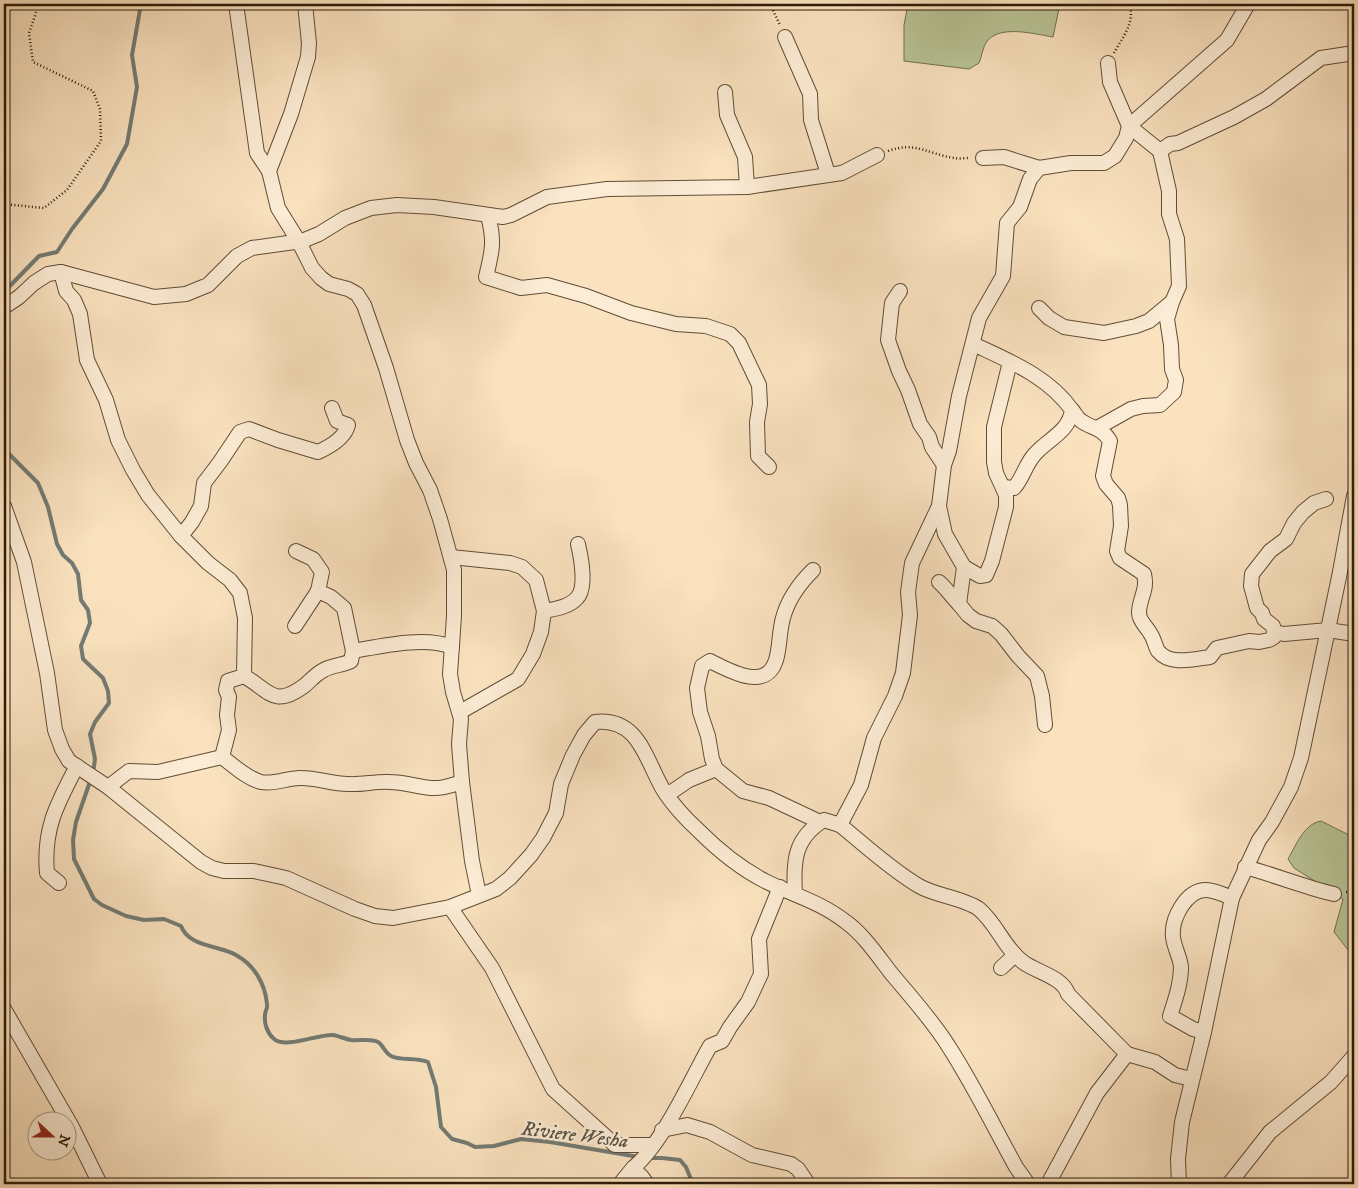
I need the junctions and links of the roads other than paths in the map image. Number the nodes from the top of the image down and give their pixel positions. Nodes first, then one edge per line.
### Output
1 (236, 4) edge
2 (305, 4) edge
3 (1248, 4) edge
4 (785, 37) road end
5 (1354, 53) edge
6 (1108, 63) road end
7 (725, 92) dead end
8 (1130, 126) junction
9 (1160, 151) junction
10 (877, 155) road end
11 (983, 158) road end
12 (1038, 168) junction
13 (269, 171) junction
14 (828, 174) junction
15 (747, 187) junction
16 (488, 216) junction
17 (298, 242) junction
18 (61, 272) junction
19 (900, 291) dead end
20 (1172, 302) junction
21 (4, 307) edge
22 (1039, 308) dead end
23 (973, 344) junction
24 (1010, 362) junction
25 (332, 408) dead end
26 (1072, 410) junction
27 (1097, 428) junction
28 (944, 465) junction
29 (769, 467) dead end
30 (1003, 488) junction
31 (1354, 496) edge
32 (1326, 499) dead end
33 (4, 506) edge
34 (939, 506) junction
35 (181, 536) junction
36 (578, 544) dead end
37 (296, 551) dead end
38 (451, 557) junction
39 (964, 567) junction
40 (813, 570) dead end
41 (939, 582) dead end
42 (318, 591) junction
43 (959, 604) junction
44 (544, 611) junction
45 (295, 626) dead end
46 (1328, 630) junction
47 (1274, 632) junction
48 (1354, 634) edge
49 (452, 647) junction
50 (353, 651) junction
51 (244, 676) junction
52 (460, 712) junction
53 (1046, 725) dead end
54 (222, 757) junction
55 (79, 768) junction
56 (716, 770) junction
57 (462, 782) junction
58 (103, 784) junction
59 (667, 796) junction
60 (820, 822) junction
61 (840, 825) junction
62 (1245, 867) junction
63 (59, 883) dead end
64 (780, 887) junction
65 (795, 894) junction
66 (1334, 894) dead end
67 (479, 895) junction
68 (1232, 898) junction
69 (450, 907) junction
70 (1015, 955) junction
71 (1001, 968) dead end
72 (4, 1010) edge
73 (1204, 1032) junction
74 (1127, 1054) junction
75 (1354, 1056) edge
76 (1191, 1079) junction
77 (662, 1130) junction
78 (652, 1145) junction
79 (633, 1168) junction
80 (100, 1184) edge
81 (620, 1184) edge
82 (647, 1184) edge
83 (808, 1184) edge
84 (1028, 1184) edge
85 (1048, 1184) edge
86 (1179, 1184) edge
87 (1230, 1184) edge

1 - 13 street
2 - 13 street
3 - 8 street
4 - 14 street
5 - 9 street
6 - 8 street
7 - 15 street
8 - 9 street
8 - 12 street
9 - 20 street
10 - 14 street
11 - 12 street
12 - 23 street
13 - 17 street
14 - 15 street
15 - 16 street
16 - 17 street
16 - 29 street
17 - 18 street
17 - 38 street
18 - 21 street
18 - 35 street
19 - 28 street
20 - 22 street
20 - 27 street
23 - 24 street
23 - 28 street
24 - 26 street
24 - 30 street
25 - 35 street
26 - 27 street
26 - 30 street
27 - 47 street
28 - 34 street
30 - 39 street
31 - 46 street
32 - 47 street
33 - 55 street
34 - 39 street
34 - 61 street
35 - 51 street
36 - 44 street
37 - 42 street
38 - 44 street
38 - 49 street
39 - 43 street
40 - 56 street
41 - 43 street
42 - 45 street
42 - 50 street
43 - 53 street
44 - 52 street
46 - 47 street
46 - 48 street
46 - 62 street
49 - 50 street
49 - 52 street
50 - 51 street
51 - 54 street
52 - 57 street
54 - 57 street
54 - 58 street
55 - 58 street
55 - 63 street
56 - 59 street
56 - 60 street
57 - 67 street
58 - 69 street
59 - 64 street
59 - 67 street
60 - 61 street
60 - 65 street
61 - 70 street
62 - 66 street
62 - 68 street
64 - 65 street
64 - 77 street
65 - 84 street
67 - 69 street
68 - 73 street
68 - 73 street
69 - 78 street
70 - 71 street
70 - 74 street
72 - 80 street
73 - 76 street
74 - 76 street
74 - 85 street
75 - 87 street
76 - 86 street
77 - 78 street
77 - 83 street
78 - 79 street
79 - 81 street
79 - 82 street

